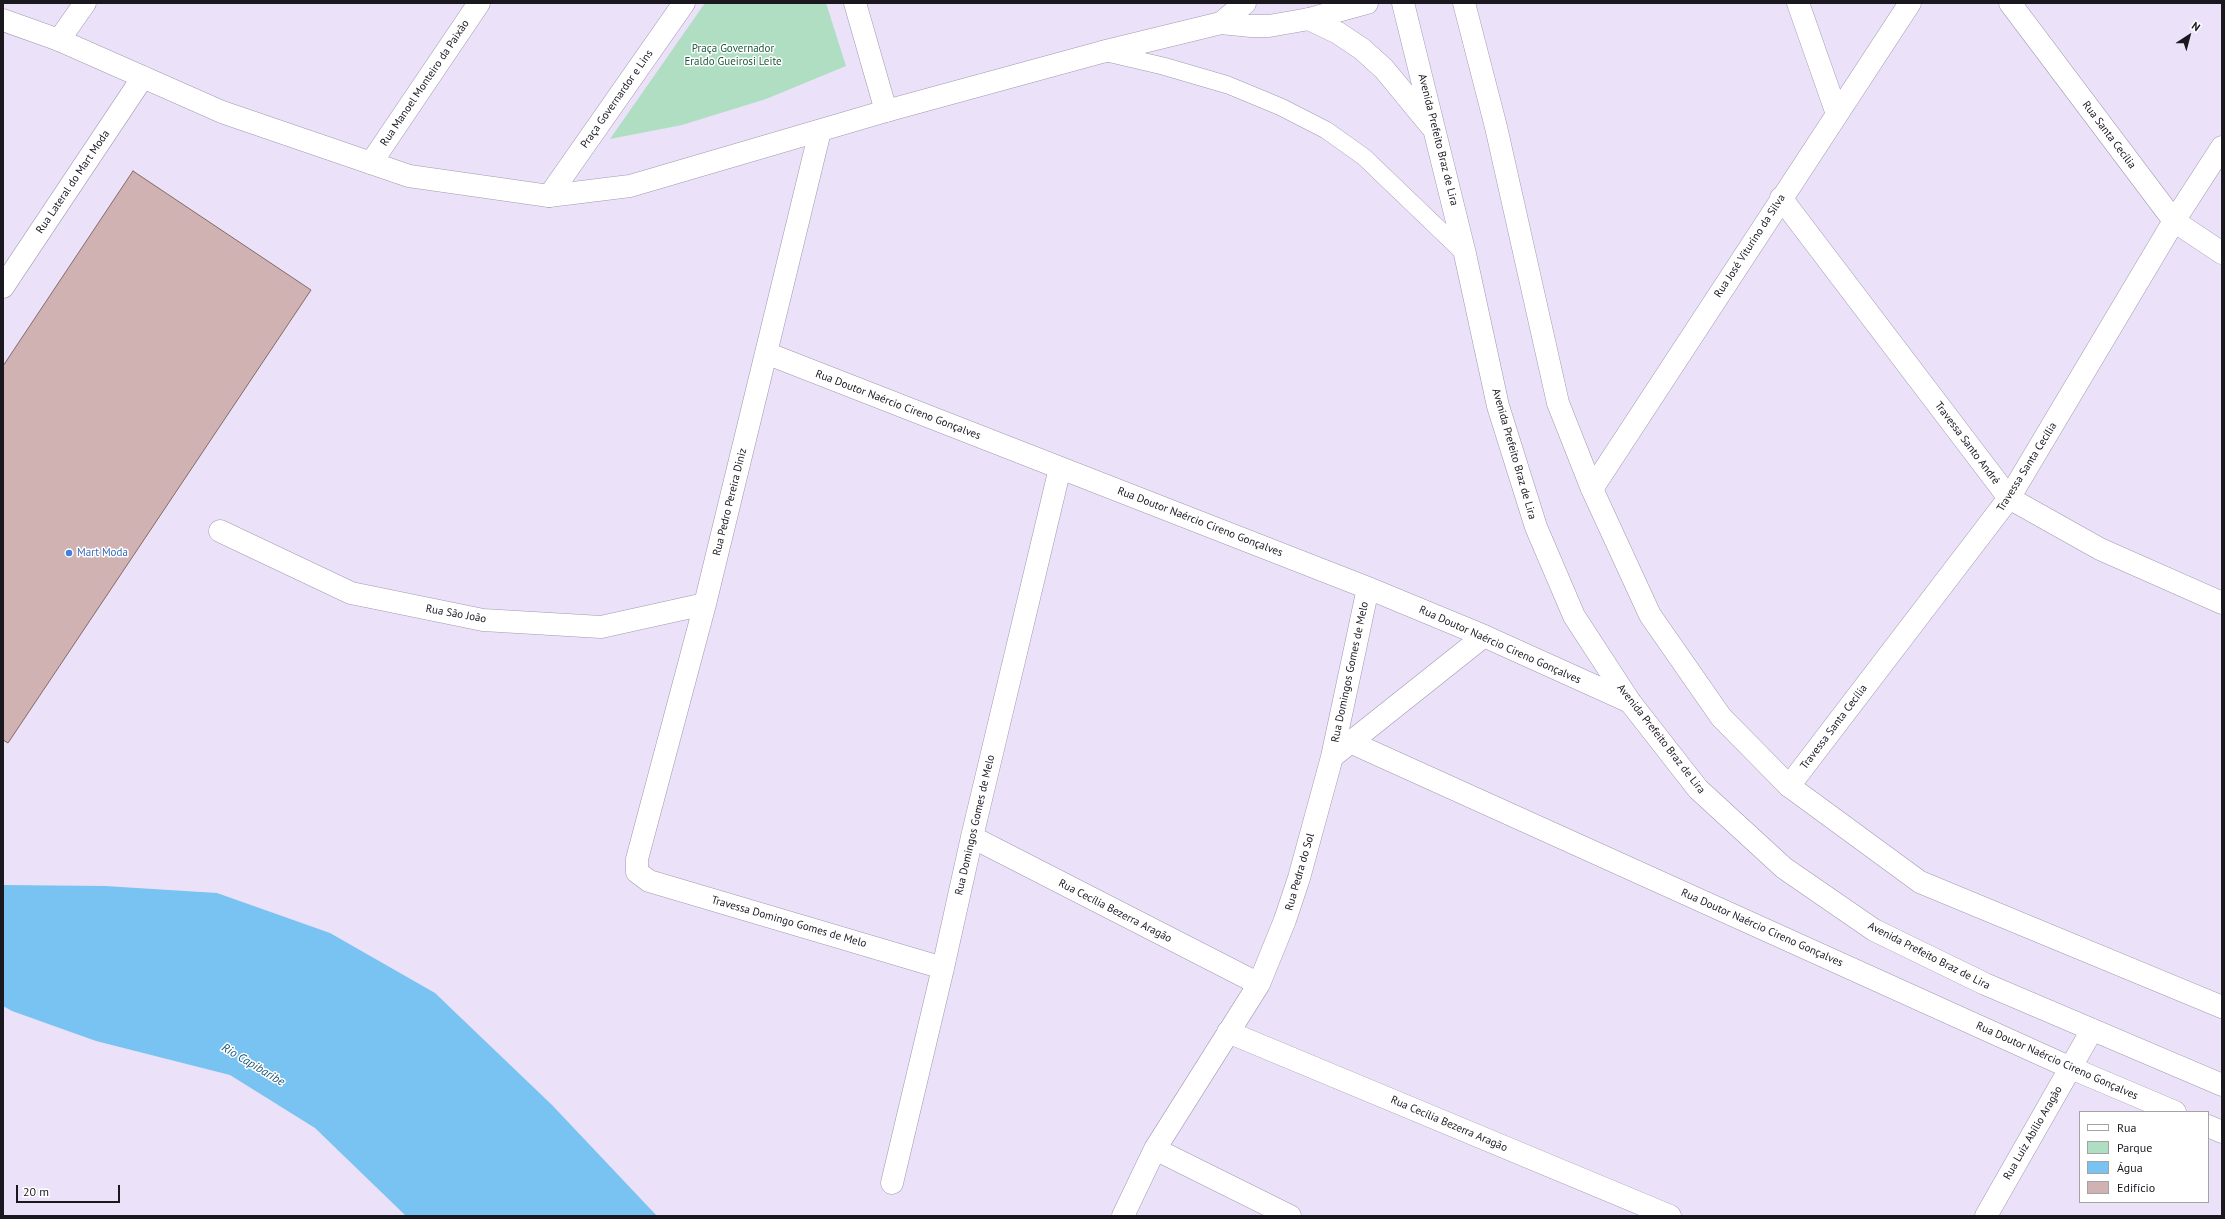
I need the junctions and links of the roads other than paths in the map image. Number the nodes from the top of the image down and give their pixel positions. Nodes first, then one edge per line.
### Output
1 (85, 3) edge
2 (479, 3) edge
3 (684, 3) edge
4 (855, 3) edge
5 (1245, 3) edge
6 (1368, 3) edge
7 (1404, 3) edge
8 (1464, 3) edge
9 (1798, 3) edge
10 (1910, 3) edge
11 (2010, 3) edge
12 (1309, 19) junction
13 (3, 20) edge
14 (1221, 23) junction
15 (59, 40) junction
16 (1102, 52) junction
17 (143, 77) junction
18 (886, 111) junction
19 (1837, 114) junction
20 (820, 131) junction
21 (1436, 132) junction
22 (2222, 147) edge
23 (372, 164) junction
24 (550, 196) junction
25 (1781, 198) junction
26 (2174, 222) junction
27 (2222, 252) edge
28 (1466, 254) junction
29 (3, 287) edge
30 (766, 353) junction
31 (1060, 468) junction
32 (1592, 489) junction
33 (2009, 498) junction
34 (220, 531) dead end
35 (1368, 588) junction
36 (2222, 603) edge
37 (705, 604) junction
38 (1484, 636) junction
39 (1630, 702) junction
40 (1350, 742) junction
41 (1332, 757) junction
42 (1788, 786) junction
43 (972, 837) junction
44 (637, 872) joint
45 (943, 968) junction
46 (1259, 984) junction
47 (2222, 1007) edge
48 (2092, 1030) junction
49 (1228, 1032) junction
50 (2070, 1068) junction
51 (2222, 1085) edge
52 (2172, 1111) edge
53 (2209, 1126) edge
54 (2222, 1132) edge
55 (1155, 1149) junction
56 (892, 1183) dead end
57 (1123, 1216) edge
58 (1290, 1216) edge
59 (1670, 1216) edge
60 (1986, 1216) edge

1 - 15 street
2 - 23 street, Rua Manoel Monteiro da Paixão
3 - 24 street, Praça Governardor e Lins
4 - 18 street
5 - 14 street
6 - 12 street
7 - 21 street, Avenida Prefeito Braz de Lira
8 - 32 street
9 - 19 street
10 - 19 street, Rua José Viturino da Silva
11 - 26 street, Rua Santa Cecília
12 - 14 street
12 - 21 street
13 - 15 street
14 - 16 street
15 - 17 street
16 - 18 street
16 - 28 lane
17 - 23 street
17 - 29 street, Rua Lateral do Mart Moda
18 - 20 street
19 - 25 street, Rua José Viturino da Silva
20 - 24 street
20 - 30 street, Rua Pedro Pereira Diniz
21 - 28 street, Avenida Prefeito Braz de Lira
22 - 26 street, Travessa Santa Cecília
23 - 24 street
25 - 32 street, Rua José Viturino da Silva
25 - 33 street, Travessa Santo André
26 - 27 street, Rua Santa Cecília
26 - 33 street, Travessa Santa Cecília
28 - 39 street, Avenida Prefeito Braz de Lira
30 - 31 street, Rua Doutor Naércio Cireno Gonçalves
30 - 37 street, Rua Pedro Pereira Diniz
31 - 35 street, Rua Doutor Naércio Cireno Gonçalves
31 - 43 street, Rua Domingos Gomes de Melo
32 - 42 street
33 - 36 street, Travessa Santo André
33 - 42 street, Travessa Santa Cecília
34 - 37 street, Rua São João
35 - 38 street, Rua Doutor Naércio Cireno Gonçalves
35 - 41 street, Rua Domingos Gomes de Melo
37 - 44 street, Rua Pedro Pereira Diniz
38 - 39 street, Rua Doutor Naércio Cireno Gonçalves
38 - 40 street
39 - 48 street, Avenida Prefeito Braz de Lira
40 - 41 street
40 - 50 street, Rua Doutor Naércio Cireno Gonçalves
41 - 46 street, Rua Pedra do Sol
42 - 47 street
43 - 45 street, Rua Domingos Gomes de Melo
43 - 46 street, Rua Cecília Bezerra Aragão
44 - 45 street, Travessa Domingo Gomes de Melo
45 - 56 street, Rua Domingos Gomes de Melo
46 - 49 street, Rua Pedra do Sol
48 - 50 street, Rua Luiz Abílio Aragão
48 - 51 street, Avenida Prefeito Braz de Lira
49 - 55 street, Rua Pedra do Sol
49 - 59 street, Rua Cecília Bezerra Aragão
50 - 52 street, Rua Doutor Naércio Cireno Gonçalves
50 - 60 street, Rua Luiz Abílio Aragão
53 - 54 street
55 - 57 street, Rua Pedra do Sol
55 - 58 street

